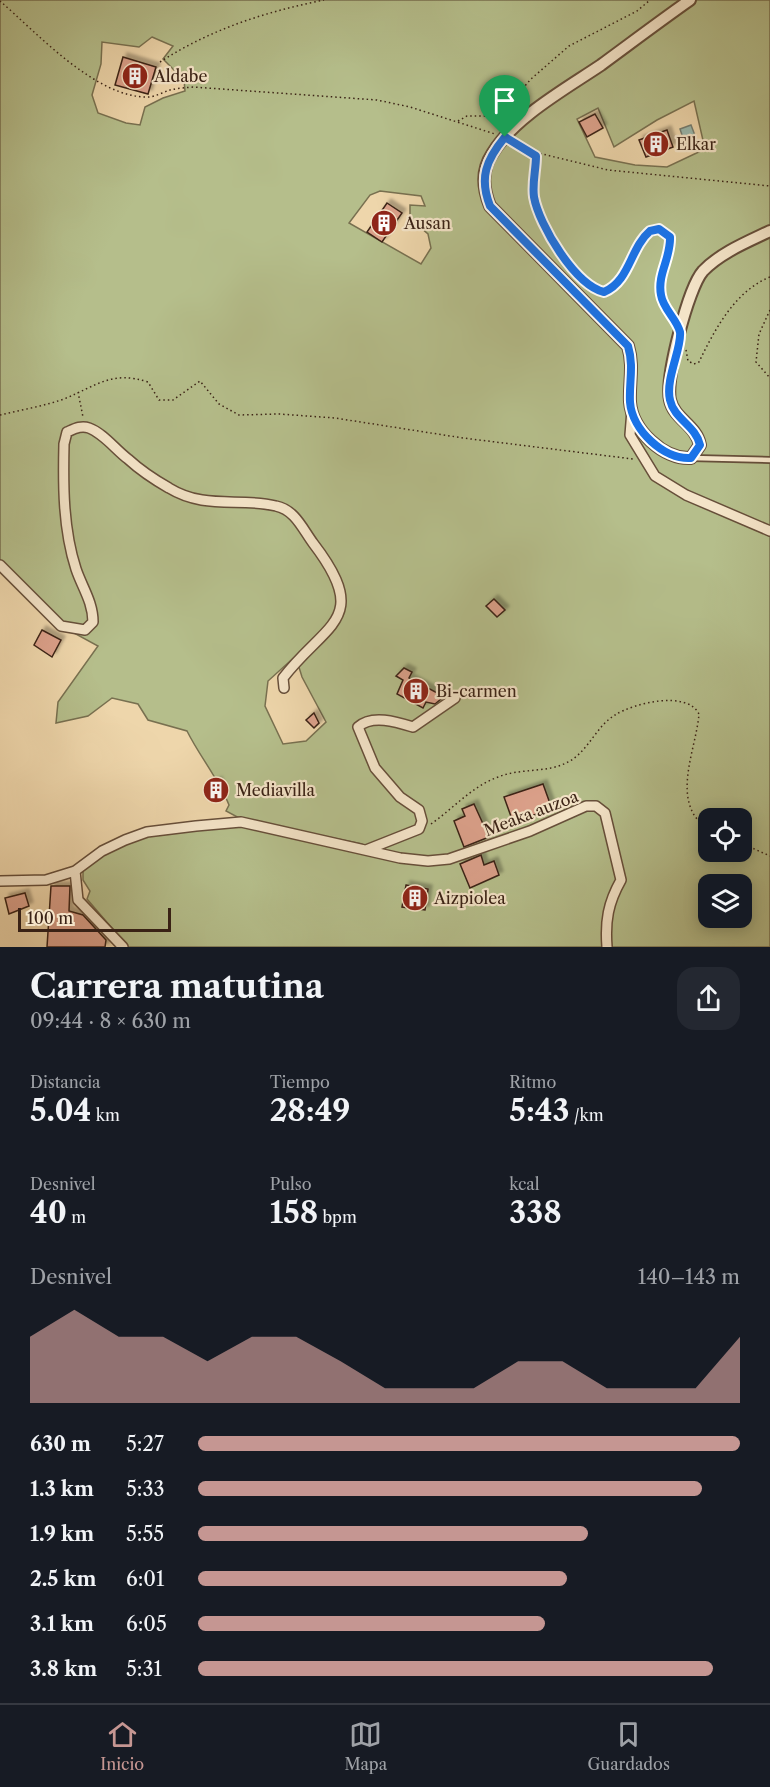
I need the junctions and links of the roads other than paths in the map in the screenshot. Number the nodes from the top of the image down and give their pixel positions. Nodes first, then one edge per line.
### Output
1 (690, 0) edge
2 (770, 231) edge
3 (632, 410) junction
4 (691, 458) junction
5 (770, 460) edge
6 (770, 531) edge
7 (0, 565) edge
8 (284, 688) dead end
9 (455, 698) dead end
10 (366, 850) junction
11 (75, 871) junction
12 (0, 881) edge
13 (123, 947) edge
14 (607, 947) edge

1 - 3 street
2 - 4 street
3 - 4 street
3 - 6 street
4 - 5 lane
7 - 8 street
9 - 10 street
10 - 11 street, Meaka auzoa
10 - 14 street, Meaka auzoa
11 - 12 street, Meaka auzoa
11 - 13 street

